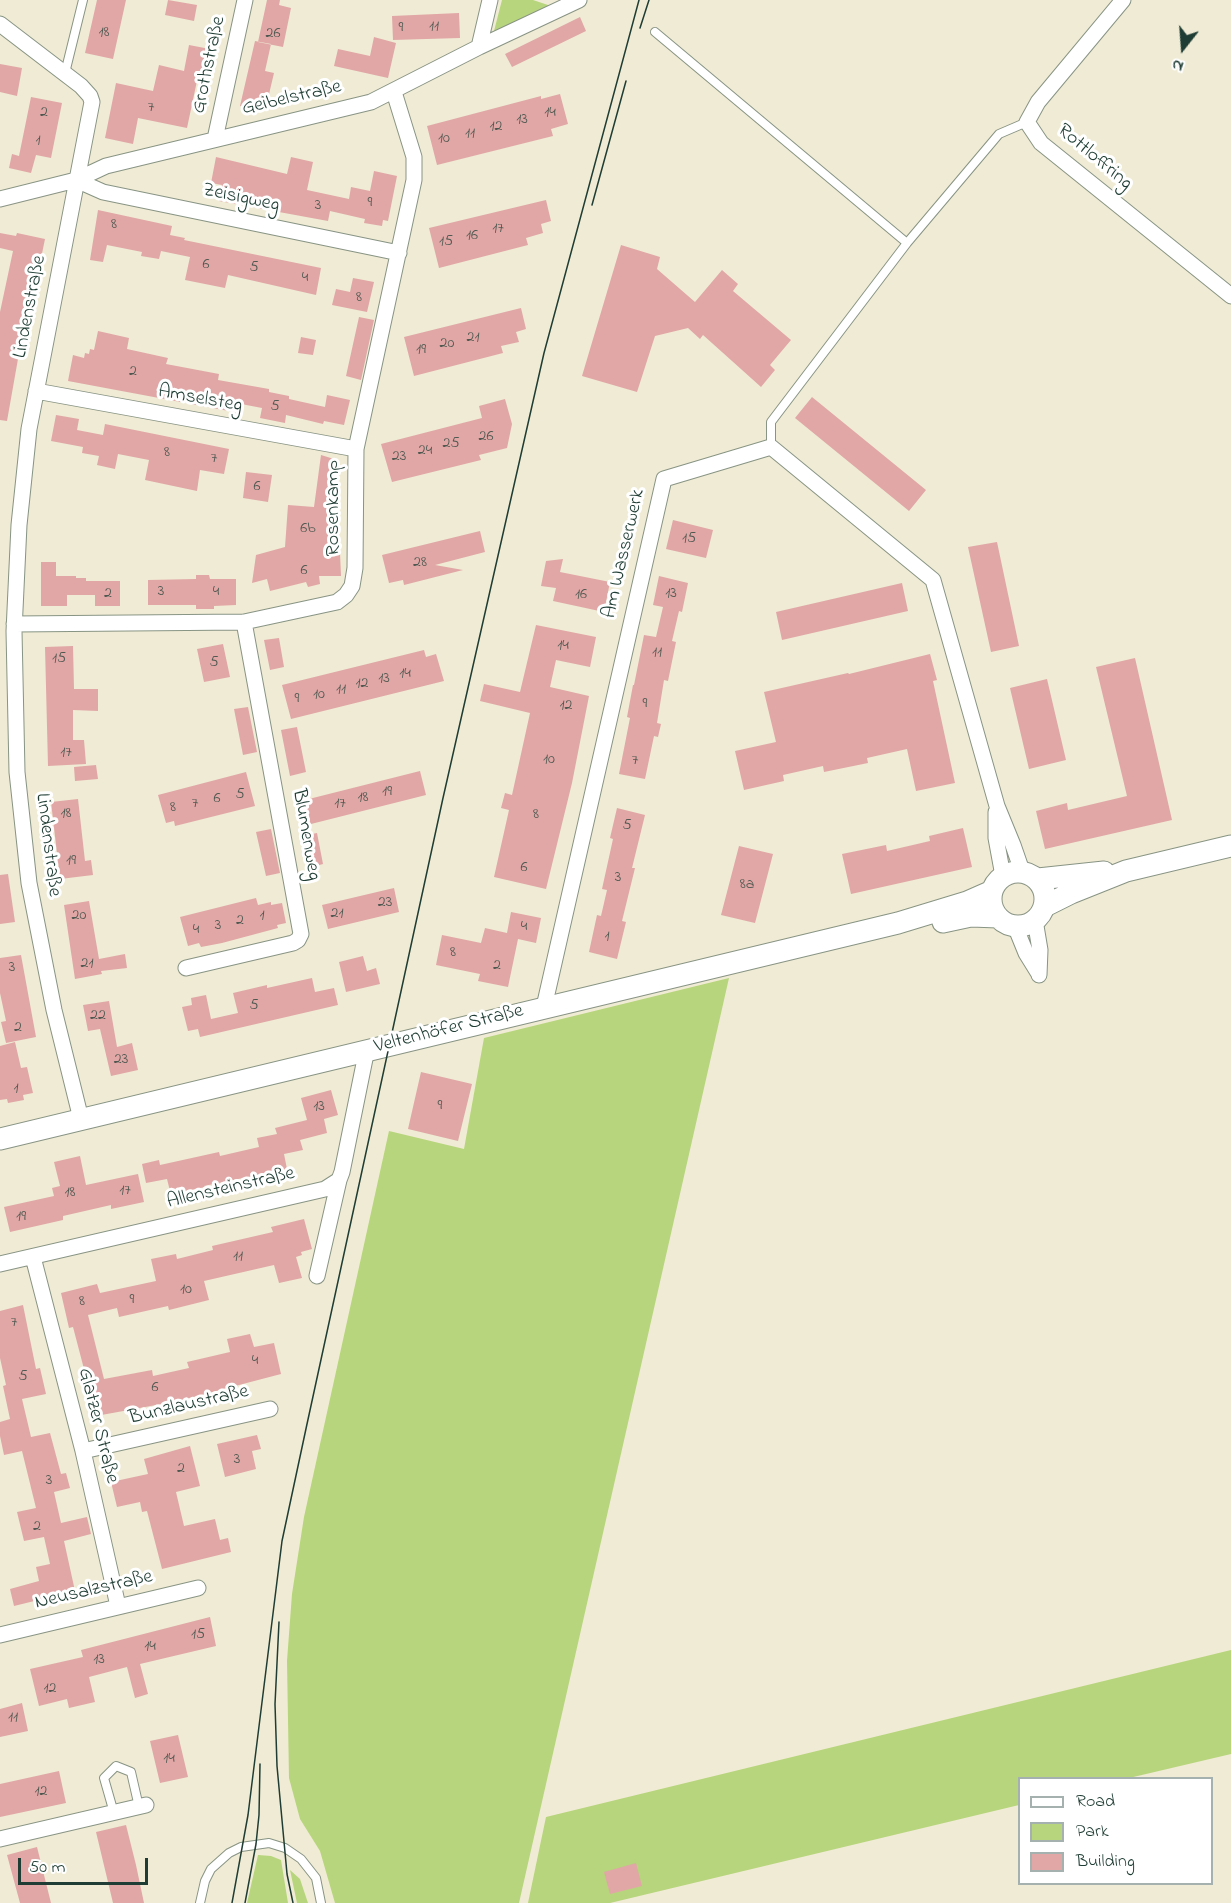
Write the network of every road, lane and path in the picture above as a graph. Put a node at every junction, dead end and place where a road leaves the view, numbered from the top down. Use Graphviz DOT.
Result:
graph roads {
  1 [pos="83,0"];
  2 [pos="245,0"];
  3 [pos="490,0"];
  4 [pos="579,0"];
  5 [pos="1123,0"];
  6 [pos="0,24"];
  7 [pos="655,32"];
  8 [pos="479,47"];
  9 [pos="65,73"];
  10 [pos="394,92"];
  11 [pos="1027,122"];
  12 [pos="215,139"];
  13 [pos="76,180"];
  14 [pos="0,199"];
  15 [pos="908,243"];
  16 [pos="399,253"];
  17 [pos="1231,296"];
  18 [pos="36,391"];
  19 [pos="771,447"];
  20 [pos="356,449"];
  21 [pos="244,622"];
  22 [pos="10,629"];
  23 [pos="1231,846"];
  24 [pos="1126,871"];
  25 [pos="1014,879"];
  26 [pos="1023,917"];
  27 [pos="898,923"];
  28 [pos="186,968"];
  29 [pos="544,1007"];
  30 [pos="367,1049"];
  31 [pos="81,1119"];
  32 [pos="0,1139"];
  33 [pos="339,1180"];
  34 [pos="33,1257"];
  35 [pos="0,1264"];
  36 [pos="317,1276"];
  37 [pos="270,1409"];
  38 [pos="83,1451"];
  39 [pos="198,1588"];
  40 [pos="118,1606"];
  41 [pos="0,1635"];
  42 [pos="143,1806"];
  43 [pos="114,1813"];
  44 [pos="0,1839"];
  45 [pos="200,1903"];
  46 [pos="321,1903"];
  1 -- 9 [label="lane"];
  2 -- 12 [label="street, Grothstraße"];
  3 -- 8 [label="street"];
  4 -- 8 [label="street, Geibelstraße"];
  5 -- 11 [label="street, Rottloffring"];
  6 -- 9 [label="street"];
  7 -- 15 [label="lane"];
  8 -- 10 [label="street, Geibelstraße"];
  9 -- 13 [label="street, Lindenstraße"];
  10 -- 12 [label="street, Geibelstraße"];
  10 -- 16 [label="street, Rosenkamp"];
  11 -- 15 [label="lane"];
  11 -- 17 [label="street, Rottloffring"];
  12 -- 13 [label="street, Geibelstraße"];
  13 -- 14 [label="street, Geibelstraße"];
  13 -- 16 [label="street, Zeisigweg"];
  13 -- 18 [label="street, Lindenstraße"];
  15 -- 19 [label="lane"];
  16 -- 20 [label="street, Rosenkamp"];
  18 -- 20 [label="street, Amselsteg"];
  18 -- 22 [label="street, Lindenstraße"];
  19 -- 25 [label="street"];
  19 -- 29 [label="street, Am Wasserwerk"];
  20 -- 21 [label="street, Rosenkamp"];
  21 -- 22 [label="street, Rosenkamp"];
  21 -- 28 [label="street, Blumenweg"];
  22 -- 31 [label="street, Lindenstraße"];
  23 -- 24 [label="street, Veltenhöfer Straße"];
  24 -- 25 [label="street, Veltenhöfer Straße"];
  24 -- 26 [label="street, Veltenhöfer Straße"];
  25 -- 26 [label="street"];
  25 -- 26 [label="street"];
  25 -- 27 [label="street, Veltenhöfer Straße"];
  26 -- 27 [label="street, Veltenhöfer Straße"];
  27 -- 29 [label="street, Veltenhöfer Straße"];
  29 -- 30 [label="street, Veltenhöfer Straße"];
  30 -- 31 [label="street, Veltenhöfer Straße"];
  30 -- 33 [label="street"];
  31 -- 32 [label="street, Veltenhöfer Straße"];
  33 -- 34 [label="street, Allensteinstraße"];
  33 -- 36 [label="street"];
  34 -- 35 [label="street, Allensteinstraße"];
  34 -- 38 [label="street, Glatzer Straße"];
  37 -- 38 [label="street, Bunzlaustraße"];
  38 -- 40 [label="street, Glatzer Straße"];
  39 -- 40 [label="street, Neusalzstraße"];
  40 -- 41 [label="street, Neusalzstraße"];
  42 -- 43 [label="street"];
  42 -- 43 [label="lane"];
  43 -- 44 [label="street"];
  45 -- 46 [label="lane"];
}
